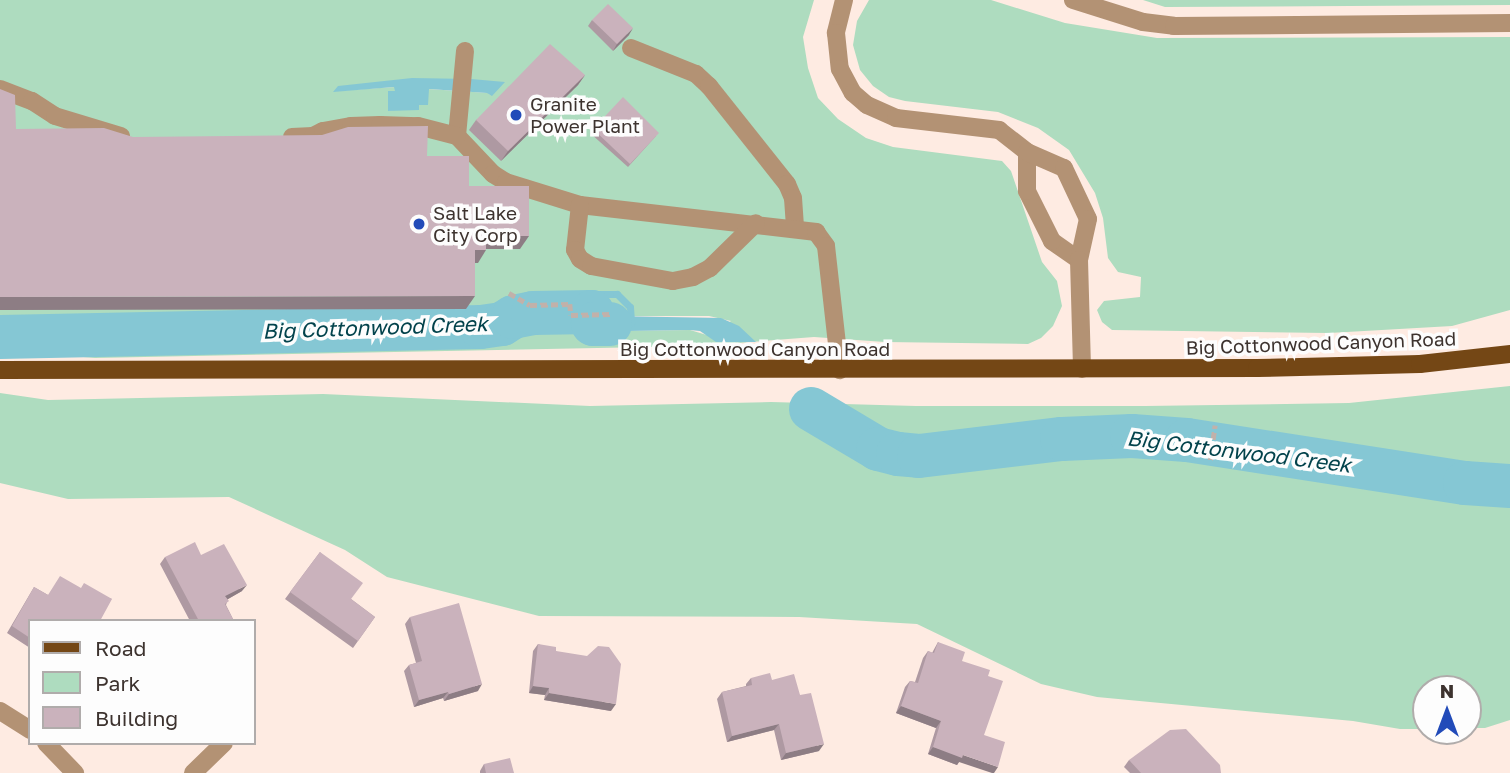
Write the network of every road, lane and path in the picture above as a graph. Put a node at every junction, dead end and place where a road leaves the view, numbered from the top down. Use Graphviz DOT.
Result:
graph roads {
  1 [pos="844,0"];
  2 [pos="1073,0"];
  3 [pos="1510,23"];
  4 [pos="631,48"];
  5 [pos="465,51"];
  6 [pos="0,89"];
  7 [pos="457,136"];
  8 [pos="272,137"];
  9 [pos="138,138"];
  10 [pos="1027,152"];
  11 [pos="580,205"];
  12 [pos="756,223"];
  13 [pos="795,228"];
  14 [pos="1079,260"];
  15 [pos="509,293"];
  16 [pos="610,314"];
  17 [pos="1510,354"];
  18 [pos="1082,369"];
  19 [pos="0,370"];
  20 [pos="840,370"];
  21 [pos="1215,425"];
  22 [pos="1210,460"];
  23 [pos="0,711"];
  24 [pos="28,729"];
  25 [pos="48,745"];
  26 [pos="222,745"];
  27 [pos="74,773"];
  28 [pos="193,773"];
  1 -- 10 [label="street"];
  2 -- 3 [label="street"];
  4 -- 13 [label="street"];
  5 -- 7 [label="street"];
  6 -- 9 [label="street"];
  7 -- 8 [label="street"];
  7 -- 11 [label="street"];
  10 -- 14 [label="street"];
  10 -- 14 [label="street"];
  11 -- 12 [label="street"];
  11 -- 12 [label="street"];
  12 -- 13 [label="street"];
  13 -- 20 [label="street"];
  14 -- 18 [label="street"];
  15 -- 16 [label="path"];
  17 -- 18 [label="main road, Big Cottonwood Canyon Road"];
  18 -- 20 [label="main road, Big Cottonwood Canyon Road"];
  19 -- 20 [label="main road, Big Cottonwood Canyon Road"];
  21 -- 22 [label="path"];
  23 -- 24 [label="street"];
  25 -- 27 [label="street"];
  26 -- 28 [label="street"];
}
